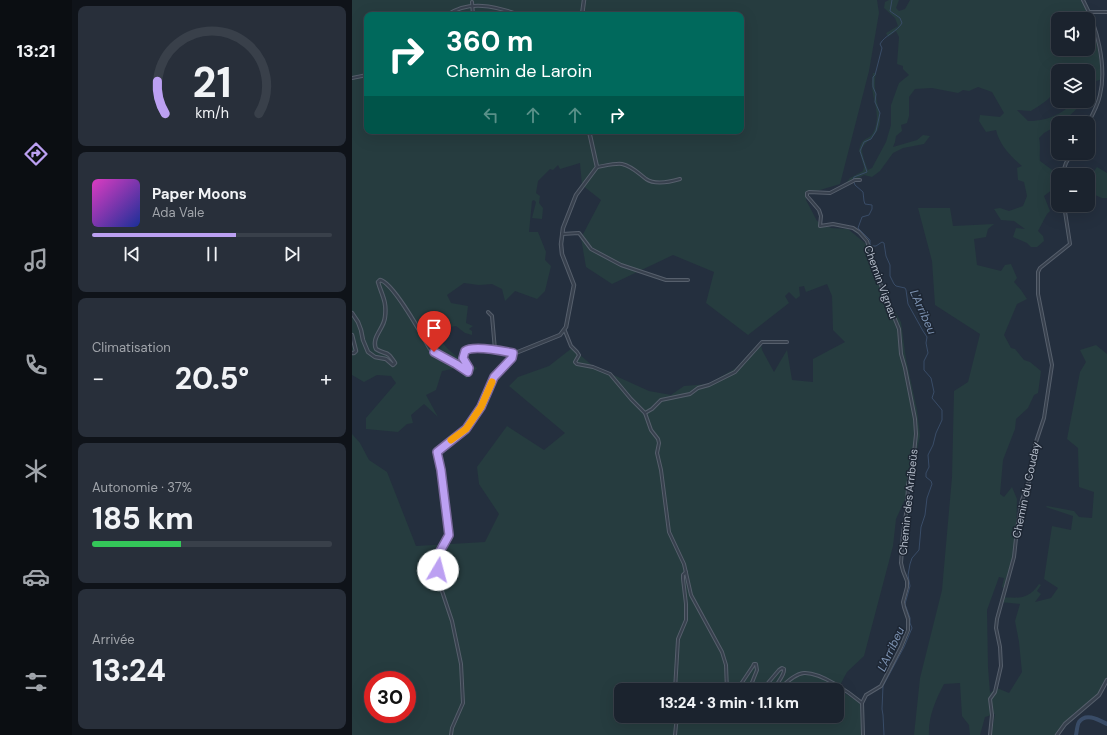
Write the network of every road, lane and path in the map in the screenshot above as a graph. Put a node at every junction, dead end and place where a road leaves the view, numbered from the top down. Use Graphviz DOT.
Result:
graph roads {
  1 [pos="584,0"];
  2 [pos="1083,0"];
  3 [pos="472,2"];
  4 [pos="478,2"];
  5 [pos="484,2"];
  6 [pos="468,3"];
  7 [pos="462,4"];
  8 [pos="450,12"];
  9 [pos="473,12"];
  10 [pos="512,12"];
  11 [pos="582,12"];
  12 [pos="1090,12"];
  13 [pos="1095,12"];
  14 [pos="1107,12"];
  15 [pos="1095,31"];
  16 [pos="364,76"];
  17 [pos="352,78"];
  18 [pos="1092,116"];
  19 [pos="590,134"];
  20 [pos="597,167"];
  21 [pos="680,179"];
  22 [pos="860,180"];
  23 [pos="1065,212"];
  24 [pos="562,234"];
  25 [pos="688,280"];
  26 [pos="488,312"];
  27 [pos="352,313"];
  28 [pos="565,331"];
  29 [pos="352,335"];
  30 [pos="787,342"];
  31 [pos="495,350"];
  32 [pos="352,352"];
  33 [pos="513,353"];
  34 [pos="645,413"];
  35 [pos="915,419"];
  36 [pos="686,572"];
  37 [pos="1107,680"];
  38 [pos="675,683"];
  39 [pos="727,683"];
  40 [pos="742,683"];
  41 [pos="752,683"];
  42 [pos="768,683"];
  43 [pos="777,683"];
  44 [pos="786,683"];
  45 [pos="832,683"];
  46 [pos="844,689"];
  47 [pos="862,703"];
  48 [pos="676,723"];
  49 [pos="452,735"];
  50 [pos="675,735"];
  51 [pos="863,735"];
  52 [pos="990,735"];
  53 [pos="1057,735"];
  1 -- 11 [label="street"];
  2 -- 12 [label="street"];
  3 -- 4 [label="street"];
  3 -- 6 [label="street"];
  3 -- 9 [label="street"];
  5 -- 10 [label="street"];
  7 -- 8 [label="street"];
  13 -- 14 [label="street"];
  15 -- 18 [label="street"];
  16 -- 17 [label="street"];
  19 -- 20 [label="street"];
  20 -- 21 [label="street"];
  20 -- 24 [label="street"];
  22 -- 35 [label="street, Chemin Vignau"];
  23 -- 52 [label="street, Chemin du Couday"];
  24 -- 25 [label="street"];
  24 -- 28 [label="street"];
  26 -- 31 [label="street"];
  27 -- 31 [label="street"];
  28 -- 33 [label="street"];
  28 -- 34 [label="street"];
  29 -- 32 [label="street"];
  30 -- 34 [label="street"];
  31 -- 33 [label="street"];
  33 -- 49 [label="street"];
  34 -- 36 [label="street"];
  35 -- 47 [label="street, Chemin des Arribeüs"];
  36 -- 38 [label="street"];
  36 -- 39 [label="street"];
  37 -- 53 [label="street"];
  40 -- 41 [label="street"];
  42 -- 43 [label="street"];
  44 -- 45 [label="street"];
  46 -- 47 [label="street"];
  47 -- 51 [label="street"];
  48 -- 50 [label="street"];
}
